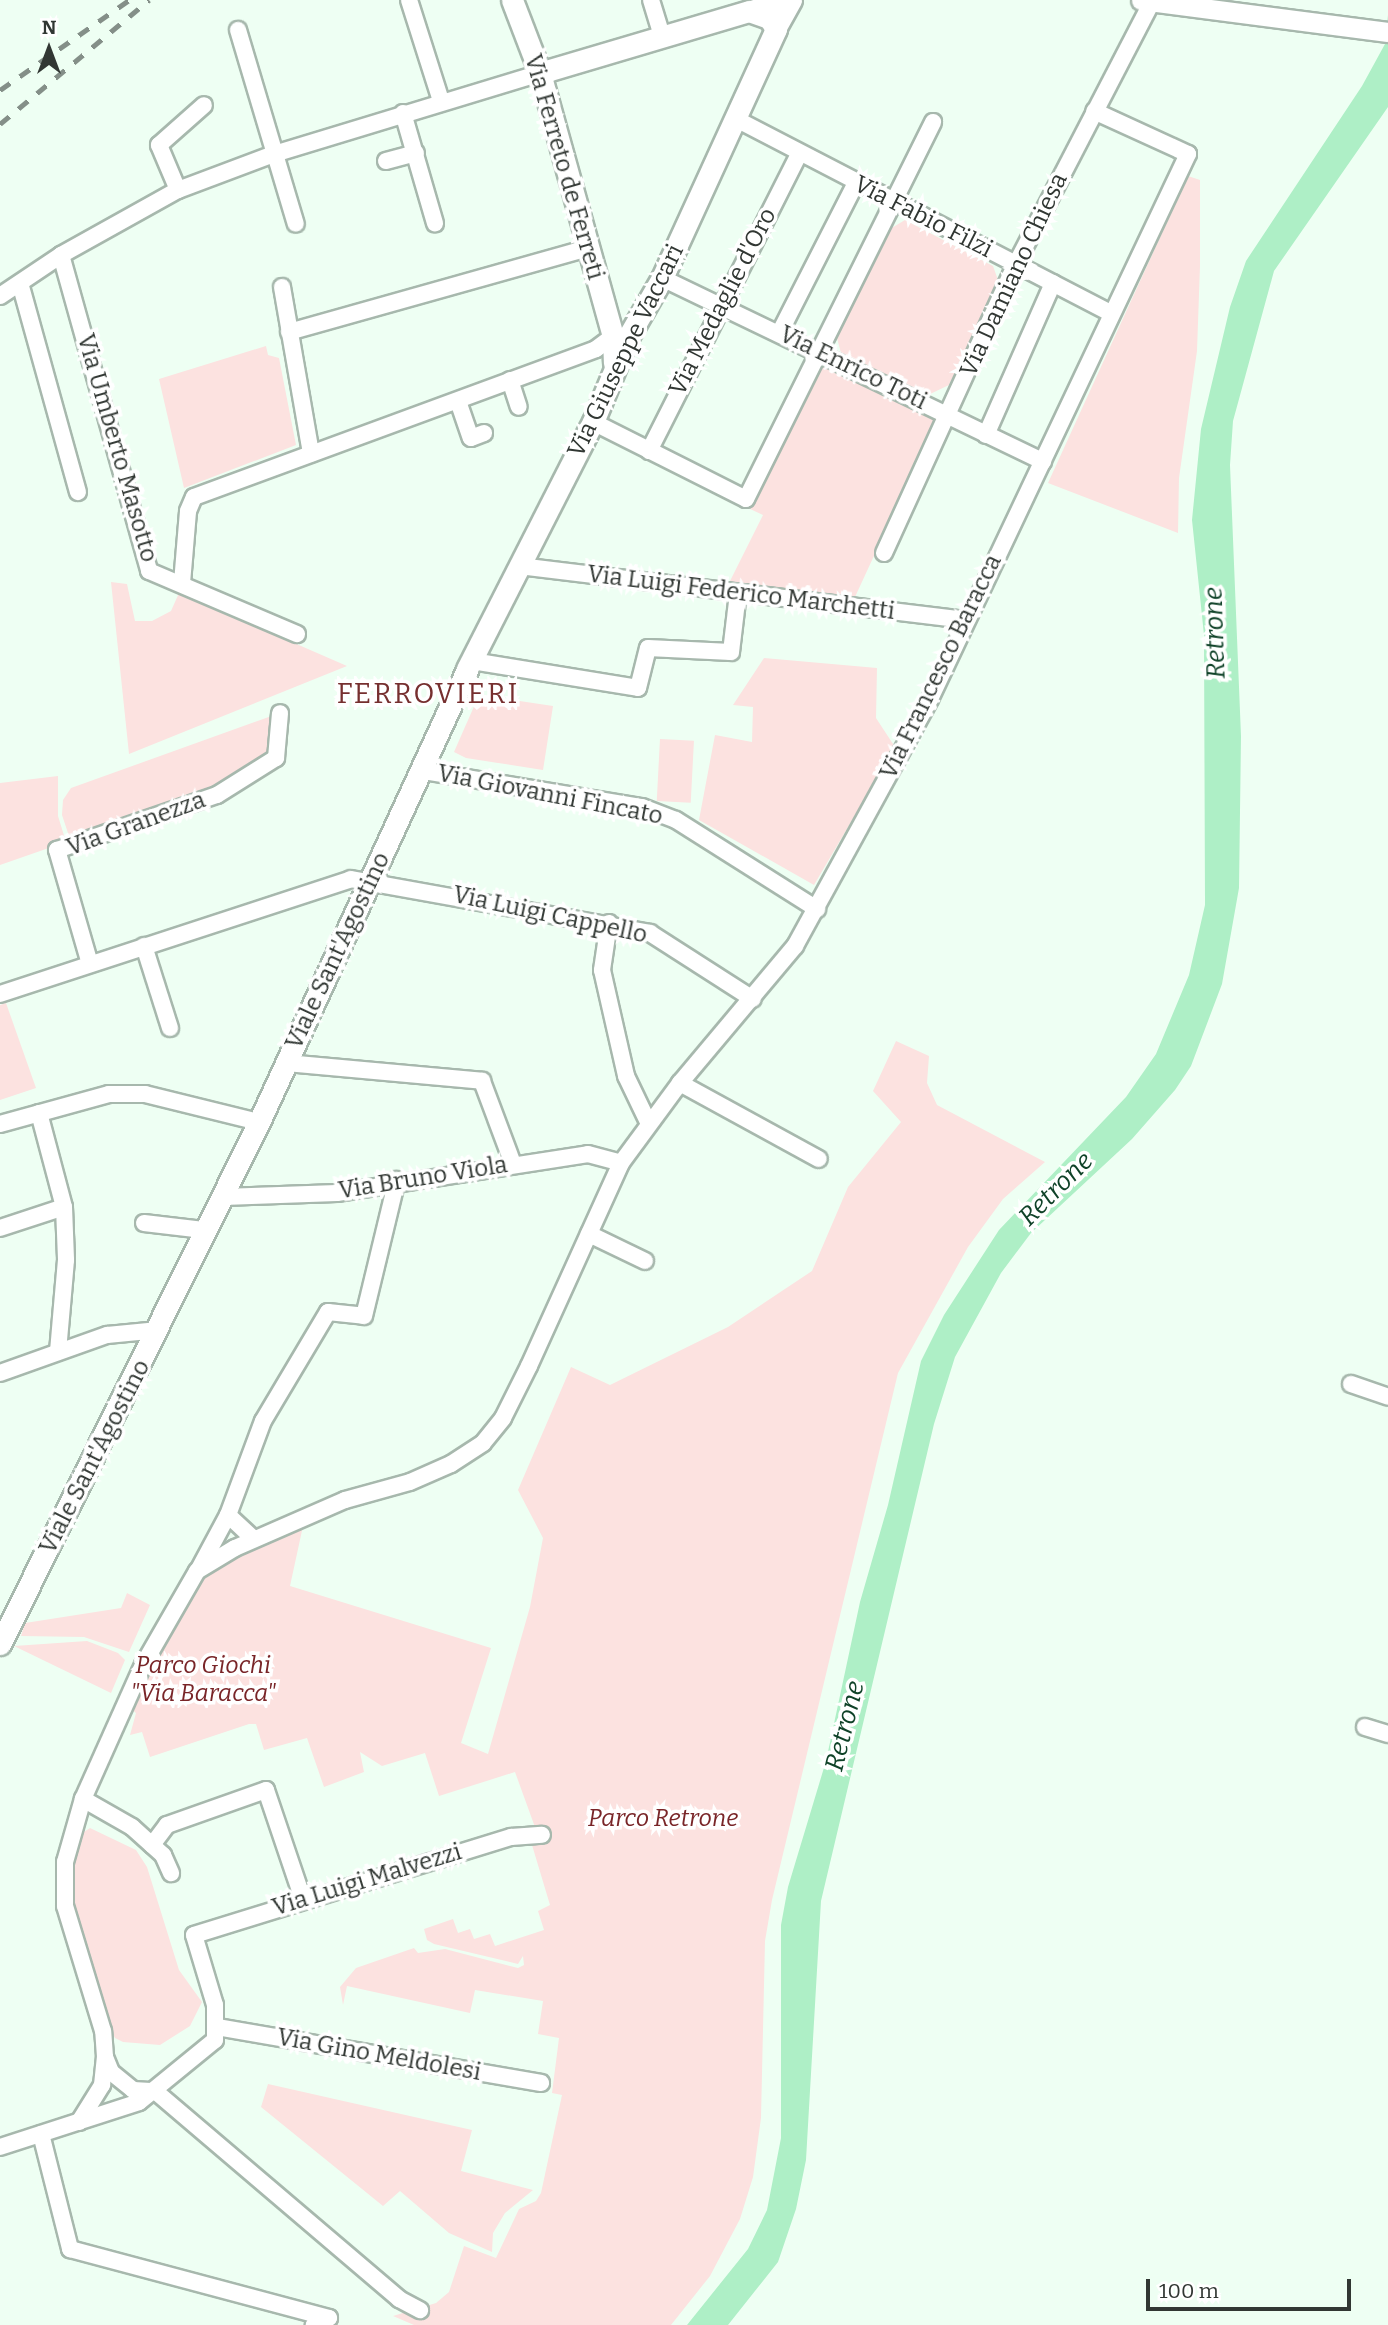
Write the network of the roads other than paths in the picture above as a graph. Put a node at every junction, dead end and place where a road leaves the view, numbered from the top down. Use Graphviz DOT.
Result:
graph roads {
  1 [pos="410,0"];
  2 [pos="512,0"];
  3 [pos="651,0"];
  4 [pos="779,0"];
  5 [pos="792,0"];
  6 [pos="1146,1"];
  7 [pos="749,10"];
  8 [pos="776,29"];
  9 [pos="239,30"];
  10 [pos="1388,32"];
  11 [pos="662,36"];
  12 [pos="540,72"];
  13 [pos="441,101"];
  14 [pos="204,105"];
  15 [pos="1094,111"];
  16 [pos="403,113"];
  17 [pos="736,119"];
  18 [pos="933,122"];
  19 [pos="415,153"];
  20 [pos="274,154"];
  21 [pos="799,154"];
  22 [pos="386,161"];
  23 [pos="856,183"];
  24 [pos="178,190"];
  25 [pos="892,203"];
  26 [pos="435,223"];
  27 [pos="296,224"];
  28 [pos="587,248"];
  29 [pos="61,255"];
  30 [pos="1016,264"];
  31 [pos="662,278"];
  32 [pos="20,283"];
  33 [pos="1053,283"];
  34 [pos="282,287"];
  35 [pos="0,296"];
  36 [pos="720,303"];
  37 [pos="1111,313"];
  38 [pos="289,332"];
  39 [pos="780,332"];
  40 [pos="621,336"];
  41 [pos="819,352"];
  42 [pos="615,369"];
  43 [pos="510,380"];
  44 [pos="458,401"];
  45 [pos="519,407"];
  46 [pos="949,415"];
  47 [pos="593,422"];
  48 [pos="484,433"];
  49 [pos="986,435"];
  50 [pos="649,451"];
  51 [pos="311,454"];
  52 [pos="1043,461"];
  53 [pos="78,492"];
  54 [pos="884,553"];
  55 [pos="519,566"];
  56 [pos="181,583"];
  57 [pos="738,593"];
  58 [pos="964,620"];
  59 [pos="297,634"];
  60 [pos="469,665"];
  61 [pos="280,713"];
  62 [pos="424,771"];
  63 [pos="372,880"];
  64 [pos="817,909"];
  65 [pos="610,923"];
  66 [pos="144,946"];
  67 [pos="90,964"];
  68 [pos="0,995"];
  69 [pos="752,999"];
  70 [pos="170,1028"];
  71 [pos="285,1063"];
  72 [pos="680,1083"];
  73 [pos="39,1112"];
  74 [pos="259,1122"];
  75 [pos="0,1124"];
  76 [pos="649,1124"];
  77 [pos="819,1159"];
  78 [pos="621,1163"];
  79 [pos="513,1164"];
  80 [pos="397,1180"];
  81 [pos="223,1196"];
  82 [pos="64,1207"];
  83 [pos="144,1223"];
  84 [pos="0,1228"];
  85 [pos="204,1230"];
  86 [pos="589,1234"];
  87 [pos="645,1261"];
  88 [pos="159,1330"];
  89 [pos="58,1352"];
  90 [pos="0,1373"];
  91 [pos="1351,1384"];
  92 [pos="1388,1397"];
  93 [pos="228,1515"];
  94 [pos="254,1539"];
  95 [pos="197,1571"];
  96 [pos="3,1634"];
  97 [pos="1365,1727"];
  98 [pos="1388,1734"];
  99 [pos="83,1799"];
  100 [pos="542,1835"];
  101 [pos="152,1845"];
  102 [pos="172,1873"];
  103 [pos="303,1899"];
  104 [pos="217,2027"];
  105 [pos="105,2057"];
  106 [pos="541,2083"];
  107 [pos="155,2091"];
  108 [pos="79,2122"];
  109 [pos="41,2134"];
  110 [pos="0,2147"];
  111 [pos="420,2310"];
  112 [pos="314,2325"];
  1 -- 13 [label="street"];
  2 -- 12 [label="main road, Via Ferreto de Ferreti"];
  3 -- 11 [label="street"];
  4 -- 7 [label="street"];
  5 -- 8 [label="street"];
  6 -- 10 [label="street"];
  6 -- 15 [label="street, Via Damiano Chiesa"];
  7 -- 8 [label="main road"];
  7 -- 11 [label="main road"];
  8 -- 17 [label="main road, Via Giuseppe Vaccari"];
  9 -- 20 [label="street"];
  11 -- 12 [label="main road"];
  12 -- 13 [label="street"];
  12 -- 28 [label="main road, Via Ferreto de Ferreti"];
  13 -- 16 [label="street"];
  14 -- 24 [label="street"];
  15 -- 30 [label="street, Via Damiano Chiesa"];
  15 -- 37 [label="street, Via Francesco Baracca"];
  16 -- 19 [label="street"];
  16 -- 20 [label="street"];
  17 -- 21 [label="street, Via Fabio Filzi"];
  17 -- 31 [label="main road, Via Giuseppe Vaccari"];
  18 -- 25 [label="street"];
  19 -- 22 [label="street"];
  19 -- 26 [label="street"];
  20 -- 24 [label="street"];
  20 -- 27 [label="street"];
  21 -- 23 [label="street, Via Fabio Filzi"];
  21 -- 36 [label="street, Via Medaglie d'Oro"];
  23 -- 25 [label="street, Via Fabio Filzi"];
  23 -- 39 [label="street"];
  24 -- 29 [label="street"];
  25 -- 30 [label="street, Via Fabio Filzi"];
  25 -- 41 [label="street"];
  28 -- 38 [label="street"];
  28 -- 40 [label="main road, Via Ferreto de Ferreti"];
  29 -- 32 [label="street"];
  29 -- 56 [label="street, Via Umberto Masotto"];
  30 -- 33 [label="street, Via Fabio Filzi"];
  30 -- 46 [label="street, Via Damiano Chiesa"];
  31 -- 36 [label="street, Via Enrico Toti"];
  31 -- 40 [label="main road, Via Giuseppe Vaccari"];
  32 -- 35 [label="street"];
  32 -- 53 [label="street"];
  33 -- 37 [label="street, Via Fabio Filzi"];
  33 -- 49 [label="street"];
  34 -- 38 [label="street"];
  36 -- 39 [label="street, Via Enrico Toti"];
  36 -- 50 [label="street, Via Medaglie d'Oro"];
  37 -- 52 [label="street, Via Francesco Baracca"];
  38 -- 51 [label="street"];
  39 -- 41 [label="street, Via Enrico Toti"];
  40 -- 42 [label="main road, Via Ferreto de Ferreti"];
  40 -- 43 [label="street"];
  41 -- 46 [label="street, Via Enrico Toti"];
  41 -- 50 [label="street"];
  42 -- 47 [label="main road, Via Giuseppe Vaccari"];
  43 -- 44 [label="street"];
  43 -- 45 [label="street"];
  44 -- 48 [label="street"];
  44 -- 51 [label="street"];
  46 -- 49 [label="street, Via Enrico Toti"];
  46 -- 54 [label="street, Via Damiano Chiesa"];
  47 -- 50 [label="street"];
  47 -- 55 [label="main road, Via Giuseppe Vaccari"];
  49 -- 52 [label="street, Via Enrico Toti"];
  51 -- 56 [label="street"];
  52 -- 58 [label="street, Via Francesco Baracca"];
  55 -- 57 [label="street, Via Luigi Federico Marchetti"];
  55 -- 60 [label="main road, Via Giuseppe Vaccari"];
  56 -- 59 [label="street, Via Umberto Masotto"];
  57 -- 58 [label="street, Via Luigi Federico Marchetti"];
  57 -- 60 [label="street"];
  58 -- 64 [label="street, Via Francesco Baracca"];
  60 -- 62 [label="main road, Viale Sant'Agostino"];
  61 -- 67 [label="street, Via Granezza"];
  62 -- 63 [label="main road, Viale Sant'Agostino"];
  62 -- 64 [label="street, Via Giovanni Fincato"];
  63 -- 65 [label="street, Via Luigi Cappello"];
  63 -- 66 [label="street, Via Luigi Cappello"];
  63 -- 71 [label="main road, Viale Sant'Agostino"];
  64 -- 69 [label="street, Via Francesco Baracca"];
  65 -- 69 [label="street, Via Luigi Cappello"];
  65 -- 76 [label="street"];
  66 -- 67 [label="street, Via Luigi Cappello"];
  66 -- 70 [label="street"];
  67 -- 68 [label="street, Via Luigi Cappello"];
  69 -- 72 [label="street, Via Francesco Baracca"];
  71 -- 74 [label="main road, Viale Sant'Agostino"];
  71 -- 79 [label="street"];
  72 -- 76 [label="street, Via Francesco Baracca"];
  72 -- 77 [label="street"];
  73 -- 74 [label="street"];
  73 -- 75 [label="street"];
  73 -- 82 [label="street"];
  74 -- 81 [label="main road, Viale Sant'Agostino"];
  76 -- 78 [label="street, Via Francesco Baracca"];
  78 -- 79 [label="street, Via Bruno Viola"];
  78 -- 86 [label="street, Via Francesco Baracca"];
  79 -- 80 [label="street, Via Bruno Viola"];
  80 -- 81 [label="street, Via Bruno Viola"];
  80 -- 93 [label="street"];
  81 -- 85 [label="main road, Viale Sant'Agostino"];
  82 -- 84 [label="street"];
  82 -- 89 [label="street"];
  83 -- 85 [label="street"];
  85 -- 88 [label="main road, Viale Sant'Agostino"];
  86 -- 87 [label="street"];
  86 -- 94 [label="street, Via Francesco Baracca"];
  88 -- 89 [label="street"];
  88 -- 96 [label="main road, Viale Sant'Agostino"];
  89 -- 90 [label="street"];
  91 -- 92 [label="street"];
  93 -- 94 [label="street"];
  93 -- 95 [label="street"];
  94 -- 95 [label="street, Via Francesco Baracca"];
  95 -- 99 [label="street"];
  97 -- 98 [label="street"];
  99 -- 101 [label="street"];
  99 -- 105 [label="street"];
  100 -- 103 [label="street, Via Luigi Malvezzi"];
  101 -- 102 [label="street"];
  101 -- 103 [label="street"];
  103 -- 104 [label="street, Via Luigi Malvezzi"];
  104 -- 106 [label="street, Via Gino Meldolesi"];
  104 -- 107 [label="street"];
  105 -- 107 [label="street"];
  105 -- 108 [label="street"];
  107 -- 108 [label="street"];
  107 -- 111 [label="street"];
  108 -- 109 [label="street"];
  109 -- 110 [label="street"];
  109 -- 112 [label="street"];
}
